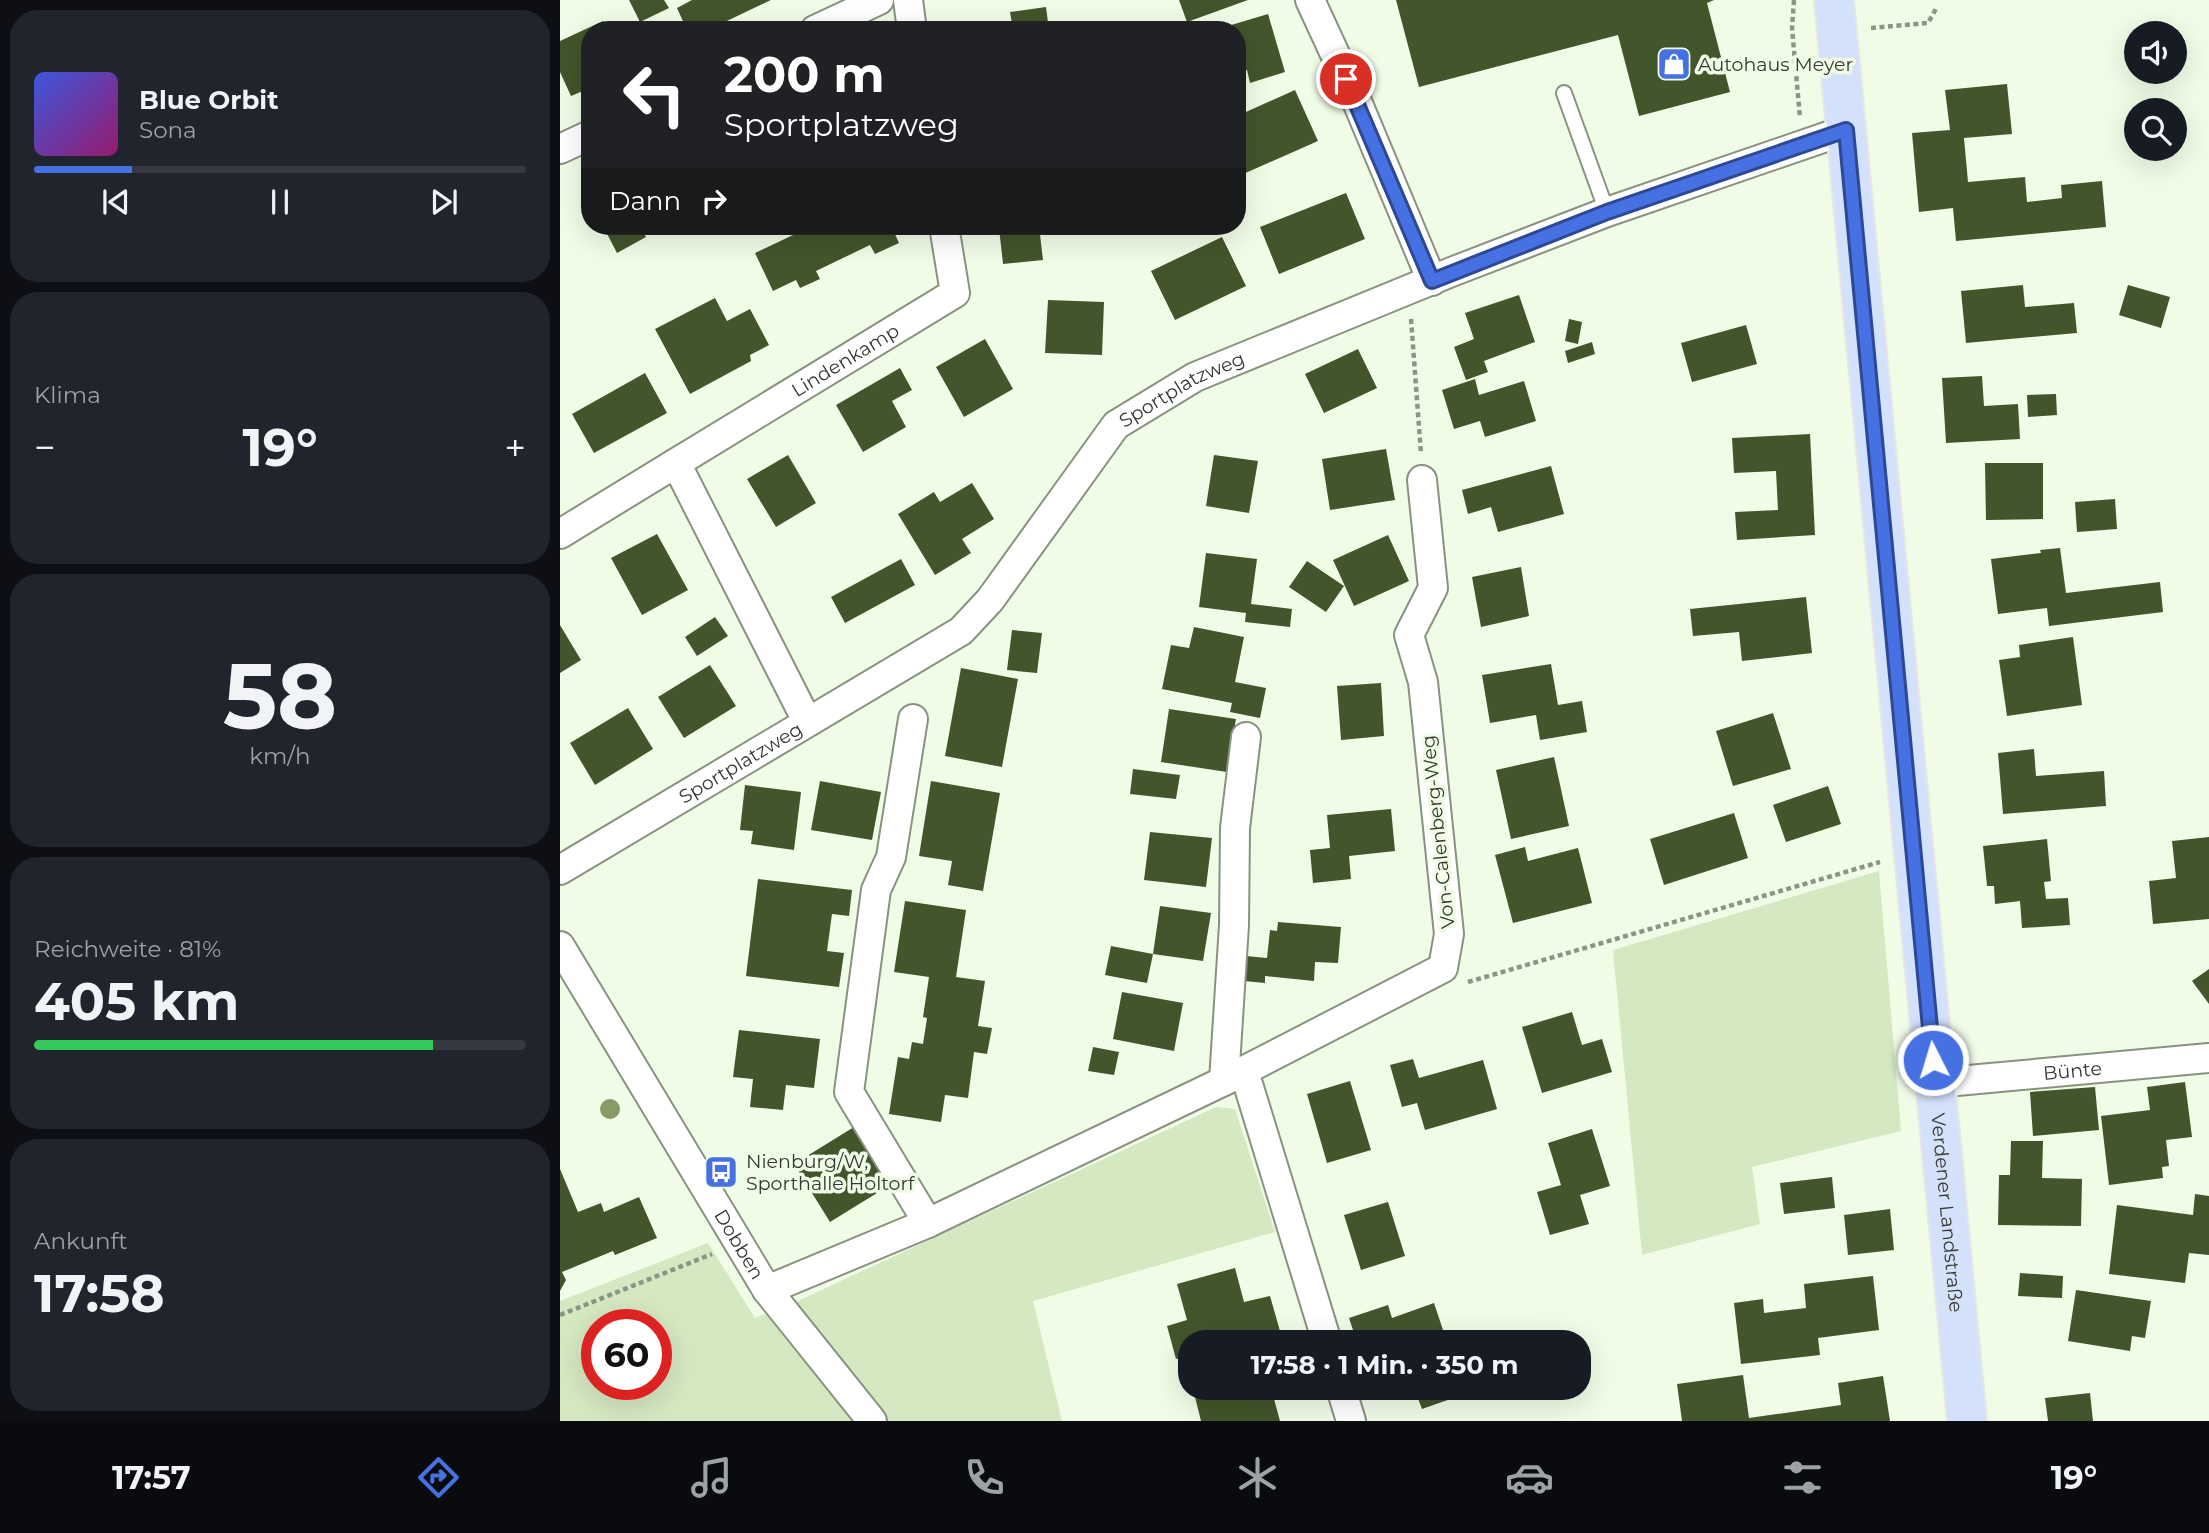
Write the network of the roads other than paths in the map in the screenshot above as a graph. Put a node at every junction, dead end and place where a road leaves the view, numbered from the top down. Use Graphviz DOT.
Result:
graph roads {
  1 [pos="879,0"];
  2 [pos="908,0"];
  3 [pos="1310,0"];
  4 [pos="1834,0"];
  5 [pos="834,21"];
  6 [pos="911,21"];
  7 [pos="1564,93"];
  8 [pos="1846,130"];
  9 [pos="581,139"];
  10 [pos="560,149"];
  11 [pos="1607,212"];
  12 [pos="946,235"];
  13 [pos="1432,281"];
  14 [pos="676,463"];
  15 [pos="1422,480"];
  16 [pos="560,534"];
  17 [pos="913,719"];
  18 [pos="807,721"];
  19 [pos="1246,737"];
  20 [pos="560,870"];
  21 [pos="560,946"];
  22 [pos="2209,1058"];
  23 [pos="1234,1076"];
  24 [pos="1935,1083"];
  25 [pos="928,1223"];
  26 [pos="767,1290"];
  27 [pos="1323,1330"];
  28 [pos="1344,1400"];
  29 [pos="872,1421"];
  30 [pos="1351,1421"];
  31 [pos="1967,1421"];
  1 -- 5 [label="street"];
  2 -- 6 [label="street"];
  3 -- 13 [label="street"];
  4 -- 8 [label="main road, Verdener Landstraße"];
  7 -- 11 [label="lane"];
  8 -- 11 [label="street, Sportplatzweg"];
  8 -- 24 [label="main road, Verdener Landstraße"];
  9 -- 10 [label="street"];
  11 -- 13 [label="street, Sportplatzweg"];
  12 -- 14 [label="street, Lindenkamp"];
  13 -- 18 [label="street, Sportplatzweg"];
  14 -- 16 [label="street, Lindenkamp"];
  14 -- 18 [label="street"];
  15 -- 23 [label="street, Von-Calenberg-Weg"];
  17 -- 25 [label="street"];
  18 -- 20 [label="street, Sportplatzweg"];
  19 -- 23 [label="street"];
  21 -- 26 [label="street, Dobben"];
  22 -- 24 [label="street, Bünte"];
  23 -- 25 [label="street"];
  23 -- 27 [label="street"];
  24 -- 31 [label="main road, Verdener Landstraße"];
  25 -- 26 [label="street"];
  26 -- 29 [label="street, Dobben"];
  28 -- 30 [label="street"];
}
